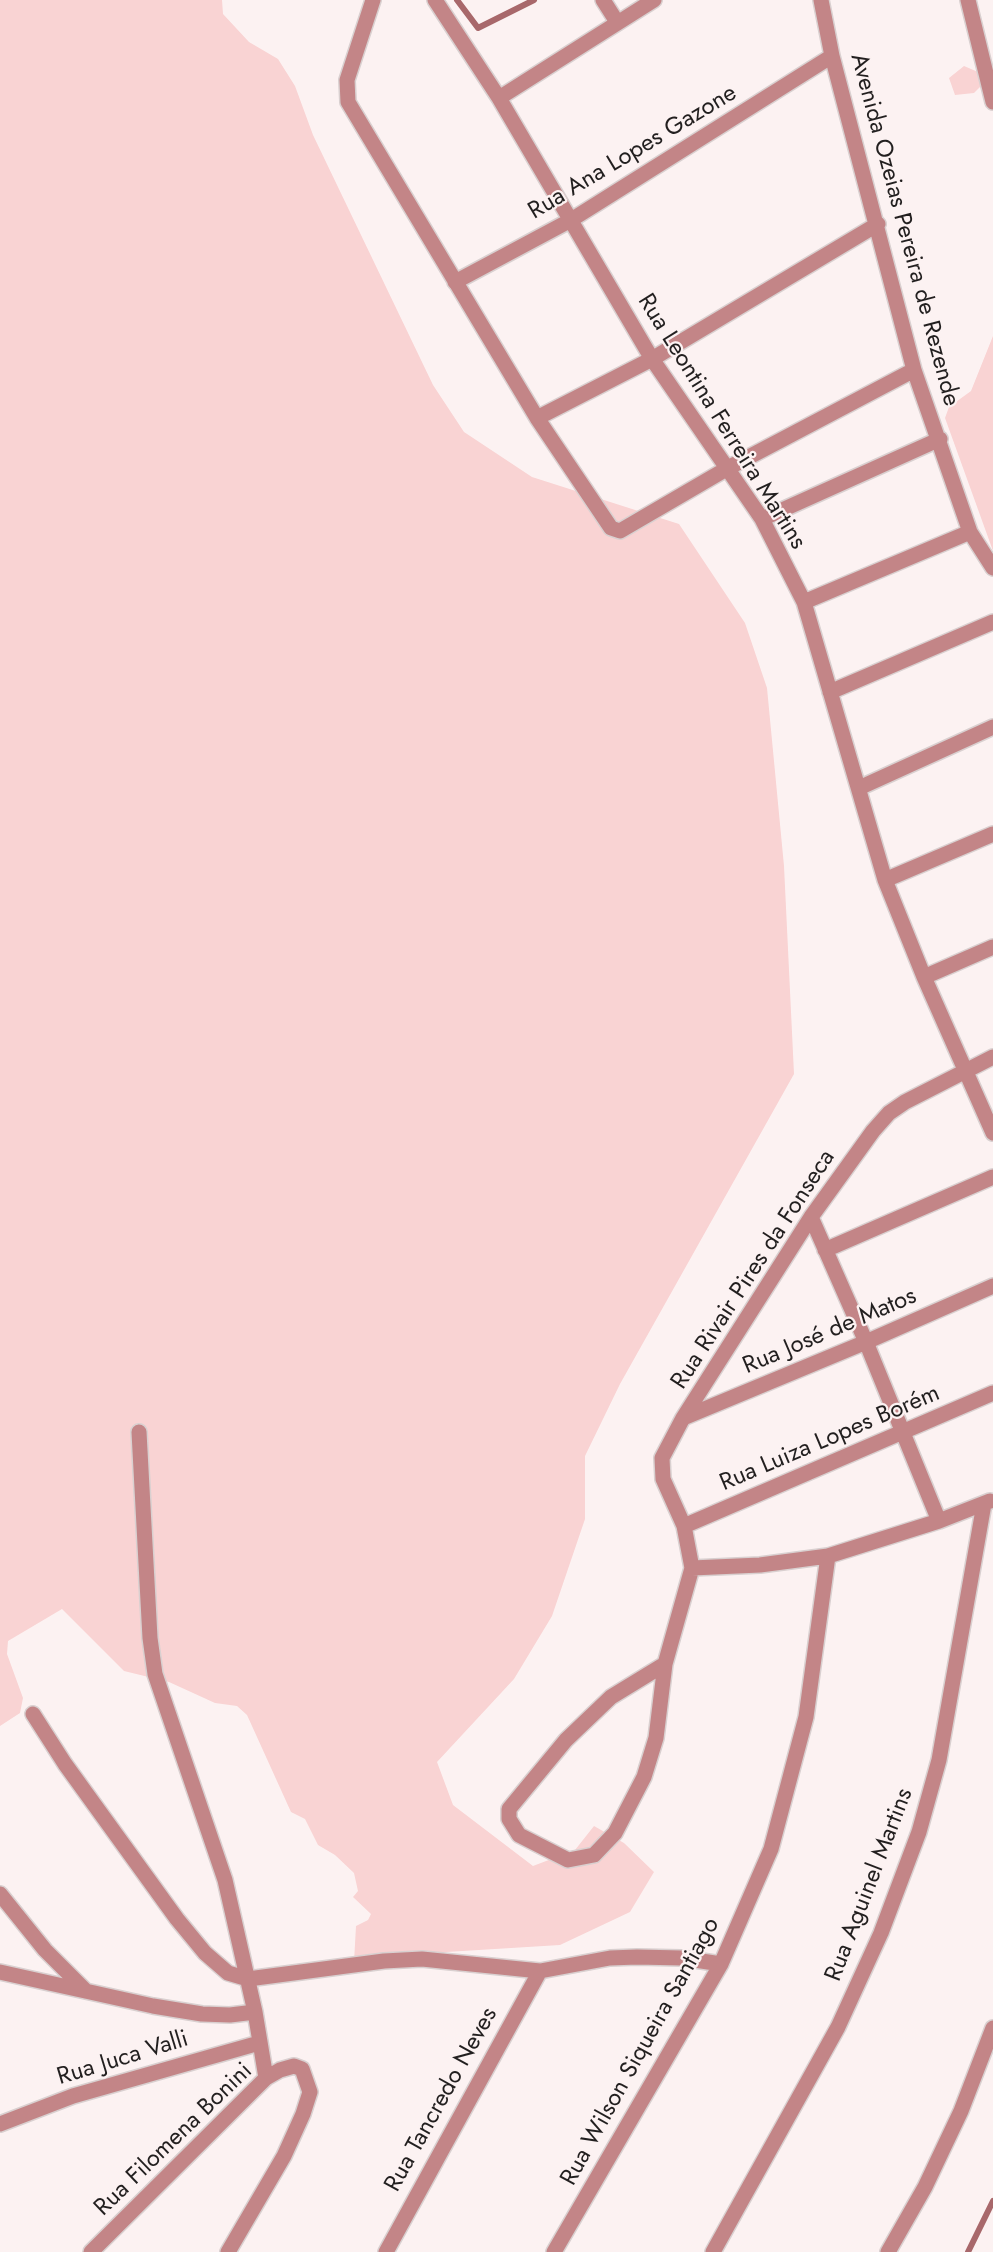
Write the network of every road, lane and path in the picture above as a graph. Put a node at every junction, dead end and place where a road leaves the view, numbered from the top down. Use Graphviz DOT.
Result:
graph roads {
  1 [pos="373,0"];
  2 [pos="435,0"];
  3 [pos="603,0"];
  4 [pos="654,0"];
  5 [pos="821,0"];
  6 [pos="968,0"];
  7 [pos="617,22"];
  8 [pos="832,56"];
  9 [pos="500,98"];
  10 [pos="993,102"];
  11 [pos="571,220"];
  12 [pos="878,224"];
  13 [pos="455,282"];
  14 [pos="652,359"];
  15 [pos="914,370"];
  16 [pos="537,418"];
  17 [pos="940,439"];
  18 [pos="728,468"];
  19 [pos="762,519"];
  20 [pos="970,532"];
  21 [pos="993,568"];
  22 [pos="804,602"];
  23 [pos="993,622"];
  24 [pos="830,692"];
  25 [pos="993,728"];
  26 [pos="859,788"];
  27 [pos="993,834"];
  28 [pos="885,880"];
  29 [pos="993,947"];
  30 [pos="924,977"];
  31 [pos="993,1057"];
  32 [pos="964,1070"];
  33 [pos="993,1133"];
  34 [pos="993,1177"];
  35 [pos="811,1217"];
  36 [pos="825,1250"];
  37 [pos="993,1286"];
  38 [pos="866,1342"];
  39 [pos="993,1393"];
  40 [pos="683,1418"];
  41 [pos="139,1432"];
  42 [pos="903,1432"];
  43 [pos="988,1502"];
  44 [pos="939,1521"];
  45 [pos="684,1526"];
  46 [pos="828,1556"];
  47 [pos="692,1568"];
  48 [pos="665,1664"];
  49 [pos="33,1714"];
  50 [pos="0,1894"];
  51 [pos="722,1964"];
  52 [pos="540,1971"];
  53 [pos="0,1972"];
  54 [pos="248,1978"];
  55 [pos="86,1991"];
  56 [pos="255,2012"];
  57 [pos="993,2028"];
  58 [pos="260,2043"];
  59 [pos="266,2078"];
  60 [pos="0,2124"];
  61 [pos="91,2252"];
  62 [pos="228,2252"];
  63 [pos="386,2252"];
  64 [pos="554,2252"];
  65 [pos="713,2252"];
  66 [pos="888,2252"];
  1 -- 13 [label="street"];
  2 -- 9 [label="street, Rua Leontina Ferreira Martins"];
  3 -- 7 [label="street"];
  4 -- 7 [label="street"];
  5 -- 8 [label="street, Avenida Ozeias Pereira de Rezende"];
  6 -- 10 [label="street"];
  7 -- 9 [label="street"];
  8 -- 11 [label="street, Rua Ana Lopes Gazone"];
  8 -- 12 [label="street, Avenida Ozeias Pereira de Rezende"];
  9 -- 11 [label="street, Rua Leontina Ferreira Martins"];
  11 -- 13 [label="street, Rua Ana Lopes Gazone"];
  11 -- 14 [label="street, Rua Leontina Ferreira Martins"];
  12 -- 14 [label="street"];
  12 -- 15 [label="street, Avenida Ozeias Pereira de Rezende"];
  13 -- 16 [label="street"];
  14 -- 16 [label="street"];
  14 -- 18 [label="street, Rua Leontina Ferreira Martins"];
  15 -- 17 [label="street, Avenida Ozeias Pereira de Rezende"];
  15 -- 18 [label="street"];
  16 -- 18 [label="street"];
  17 -- 19 [label="street"];
  17 -- 20 [label="street, Avenida Ozeias Pereira de Rezende"];
  18 -- 19 [label="street, Rua Leontina Ferreira Martins"];
  19 -- 22 [label="street, Rua Leontina Ferreira Martins"];
  20 -- 21 [label="street, Avenida Ozeias Pereira de Rezende"];
  20 -- 22 [label="street"];
  22 -- 24 [label="street, Rua Leontina Ferreira Martins"];
  23 -- 24 [label="street"];
  24 -- 26 [label="street, Rua Leontina Ferreira Martins"];
  25 -- 26 [label="street"];
  26 -- 28 [label="street, Rua Leontina Ferreira Martins"];
  27 -- 28 [label="street"];
  28 -- 30 [label="street, Rua Leontina Ferreira Martins"];
  29 -- 30 [label="street"];
  30 -- 32 [label="street, Rua Leontina Ferreira Martins"];
  31 -- 32 [label="street, Rua Rivair Pires da Fonseca"];
  32 -- 33 [label="street, Rua Leontina Ferreira Martins"];
  32 -- 35 [label="street, Rua Rivair Pires da Fonseca"];
  34 -- 36 [label="street"];
  35 -- 36 [label="street"];
  35 -- 40 [label="street, Rua Rivair Pires da Fonseca"];
  36 -- 38 [label="street"];
  37 -- 38 [label="street, Rua José de Matos"];
  38 -- 40 [label="street, Rua José de Matos"];
  38 -- 42 [label="street"];
  39 -- 42 [label="street, Rua Luiza Lopes Borém"];
  40 -- 45 [label="street, Rua Rivair Pires da Fonseca"];
  41 -- 54 [label="street"];
  42 -- 44 [label="street"];
  42 -- 45 [label="street, Rua Luiza Lopes Borém"];
  43 -- 44 [label="street"];
  43 -- 65 [label="street, Rua Aguinel Martins"];
  44 -- 46 [label="street"];
  45 -- 47 [label="street, Rua Rivair Pires da Fonseca"];
  46 -- 47 [label="street"];
  46 -- 51 [label="street, Rua Wilson Siqueira Santiago"];
  47 -- 48 [label="street"];
  48 -- 48 [label="street"];
  49 -- 54 [label="street"];
  50 -- 55 [label="street"];
  51 -- 52 [label="street"];
  51 -- 64 [label="street, Rua Wilson Siqueira Santiago"];
  52 -- 54 [label="street"];
  52 -- 63 [label="street, Rua Tancredo Neves"];
  53 -- 55 [label="street"];
  54 -- 56 [label="street"];
  55 -- 56 [label="street"];
  56 -- 58 [label="street"];
  57 -- 66 [label="street"];
  58 -- 59 [label="street"];
  58 -- 60 [label="street, Rua Juca Valli"];
  59 -- 61 [label="street, Rua Filomena Bonini"];
  59 -- 62 [label="street, Rua Filomena Bonini"];
}
